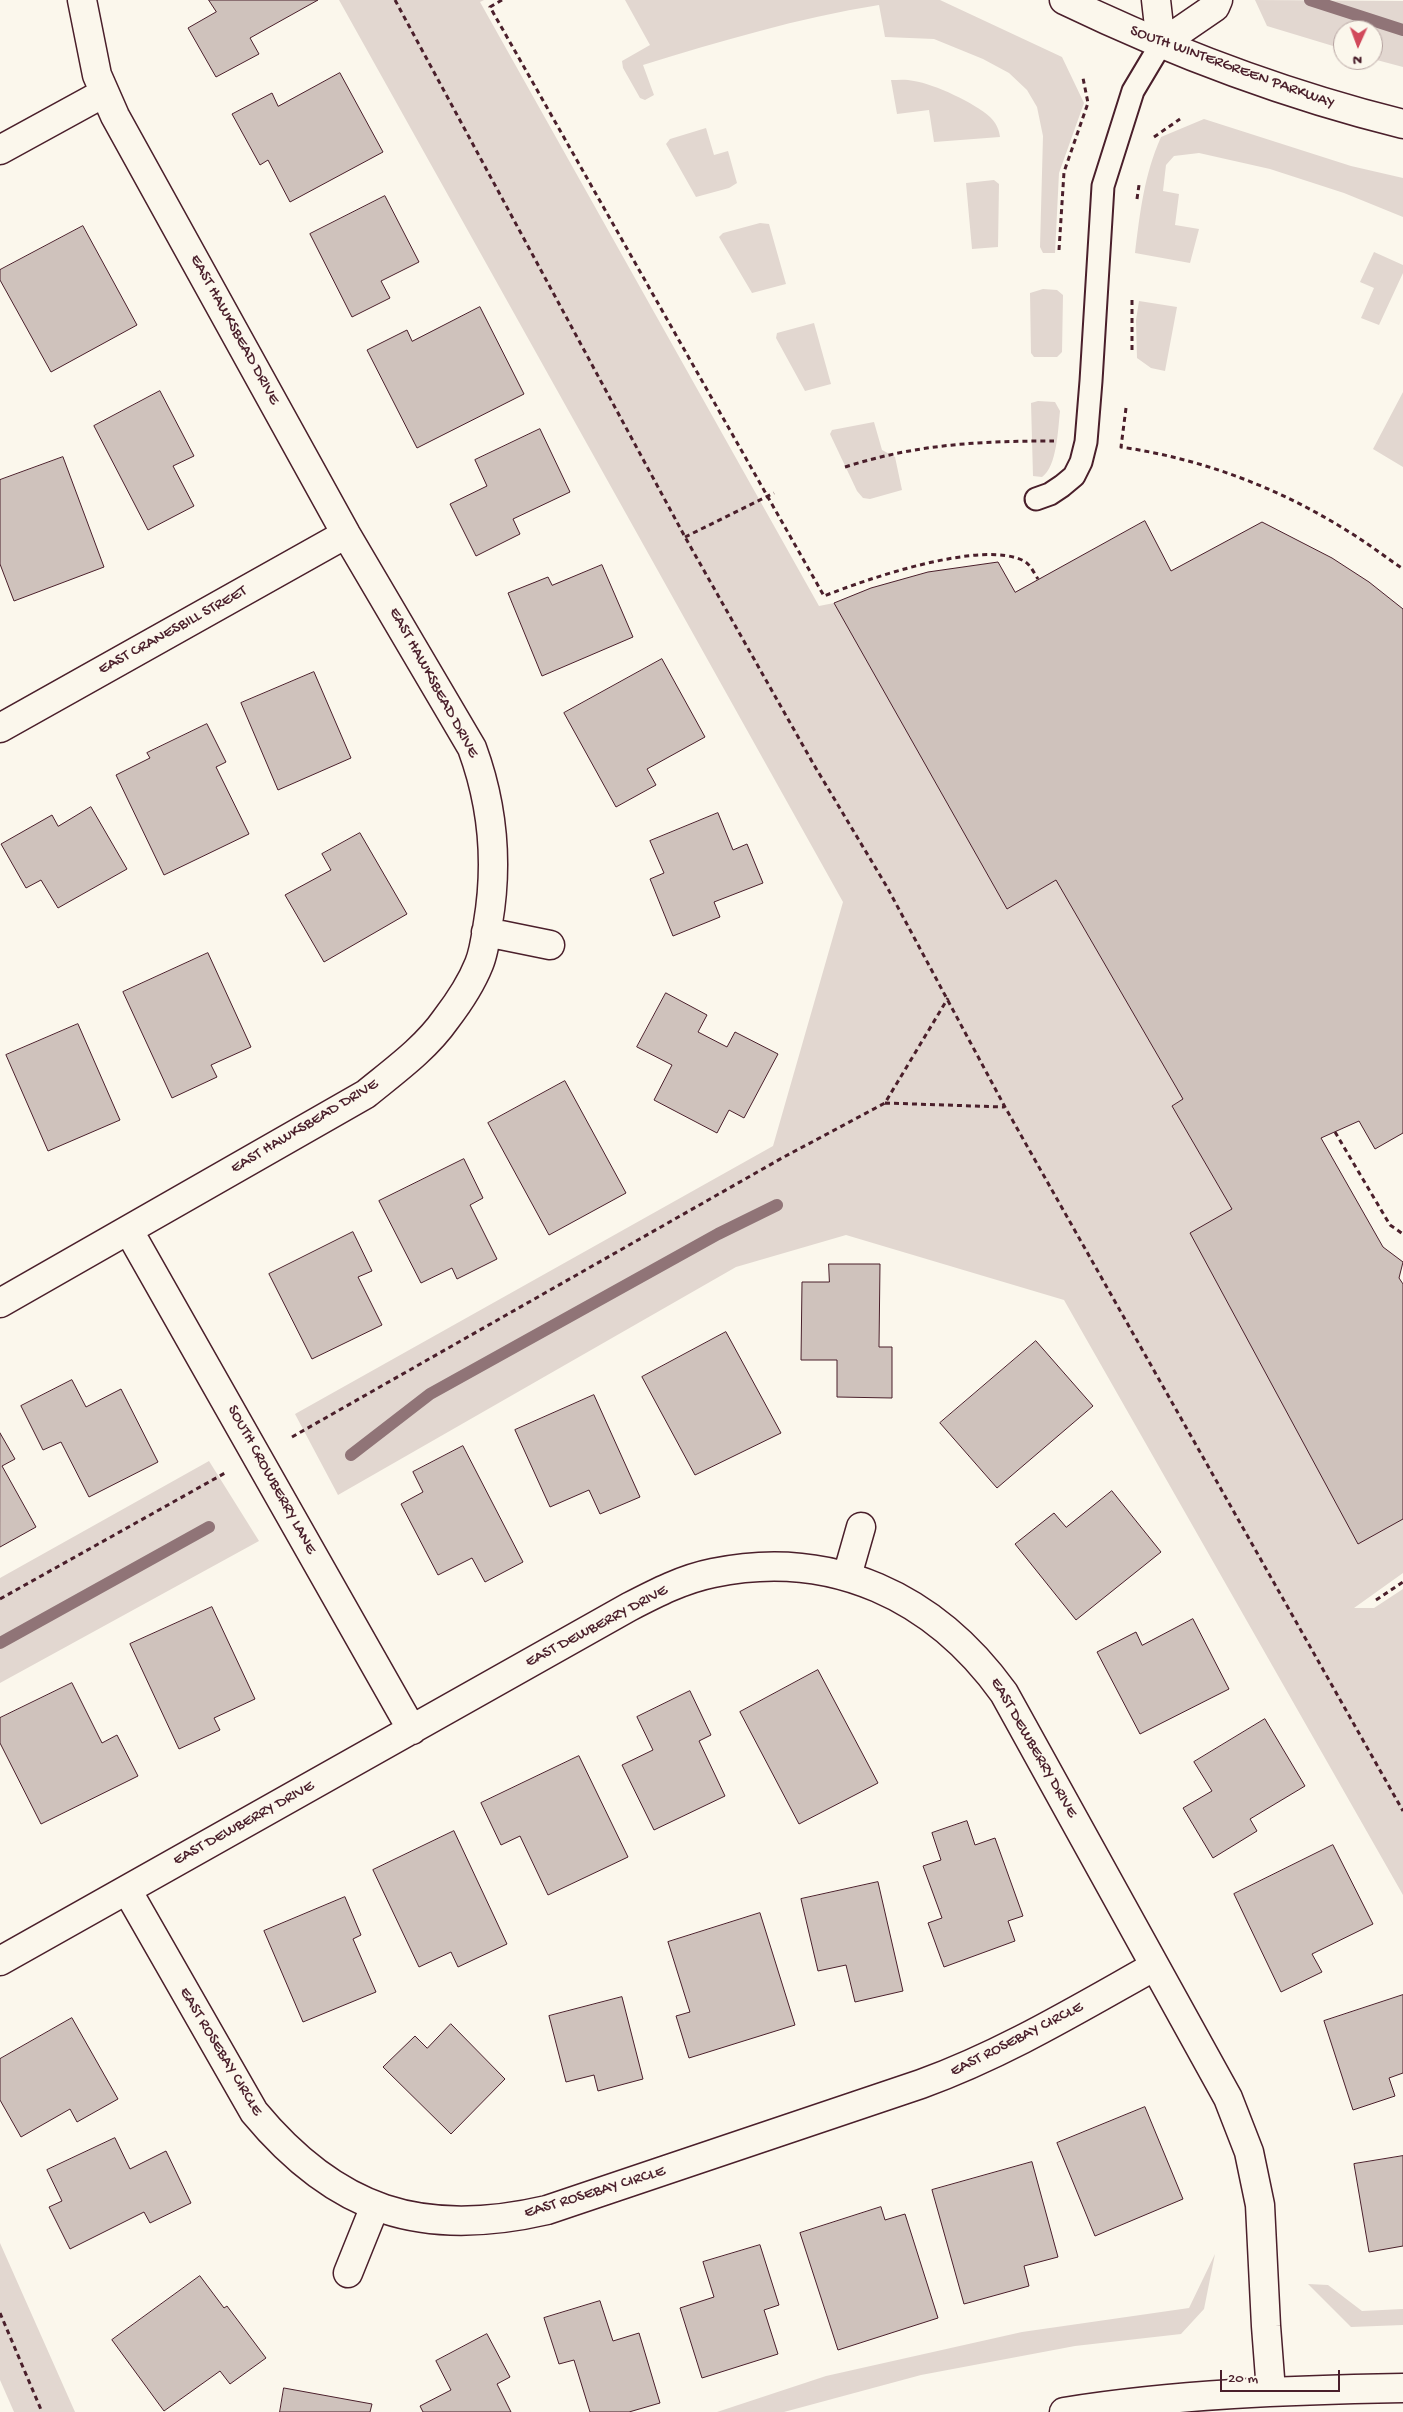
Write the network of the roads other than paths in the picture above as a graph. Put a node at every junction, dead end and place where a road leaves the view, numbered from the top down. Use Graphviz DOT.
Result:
graph roads {
  1 [pos="82,0"];
  2 [pos="1064,0"];
  3 [pos="1156,0"];
  4 [pos="1218,0"];
  5 [pos="1161,44"];
  6 [pos="104,93"];
  7 [pos="1403,124"];
  8 [pos="0,150"];
  9 [pos="1036,498"];
  10 [pos="346,534"];
  11 [pos="0,728"];
  12 [pos="486,932"];
  13 [pos="550,945"];
  14 [pos="129,1231"];
  15 [pos="0,1303"];
  16 [pos="861,1527"];
  17 [pos="847,1576"];
  18 [pos="412,1730"];
  19 [pos="127,1890"];
  20 [pos="0,1960"];
  21 [pos="1156,1966"];
  22 [pos="375,2206"];
  23 [pos="348,2273"];
  24 [pos="1403,2388"];
  25 [pos="1271,2391"];
  26 [pos="1064,2412"];
  1 -- 6 [label="street, EAST HAWKSBEAD DRIVE"];
  2 -- 5 [label="street, SOUTH WINTERGREEN PARKWAY"];
  3 -- 5 [label="street"];
  4 -- 5 [label="street"];
  5 -- 7 [label="street, SOUTH WINTERGREEN PARKWAY"];
  5 -- 9 [label="lane"];
  6 -- 8 [label="street"];
  6 -- 10 [label="street, EAST HAWKSBEAD DRIVE"];
  10 -- 11 [label="street, EAST CRANESBILL STREET"];
  10 -- 12 [label="street, EAST HAWKSBEAD DRIVE"];
  12 -- 13 [label="street"];
  12 -- 14 [label="street, EAST HAWKSBEAD DRIVE"];
  14 -- 15 [label="street, EAST HAWKSBEAD DRIVE"];
  14 -- 18 [label="street, SOUTH CROWBERRY LANE"];
  16 -- 17 [label="street"];
  17 -- 18 [label="street, EAST DEWBERRY DRIVE"];
  17 -- 21 [label="street, EAST DEWBERRY DRIVE"];
  18 -- 19 [label="street, EAST DEWBERRY DRIVE"];
  19 -- 20 [label="street, EAST DEWBERRY DRIVE"];
  19 -- 22 [label="street, EAST ROSEBAY CIRCLE"];
  21 -- 22 [label="street, EAST ROSEBAY CIRCLE"];
  21 -- 25 [label="street, EAST DEWBERRY DRIVE"];
  22 -- 23 [label="street"];
  24 -- 25 [label="street"];
  25 -- 26 [label="street"];
}
